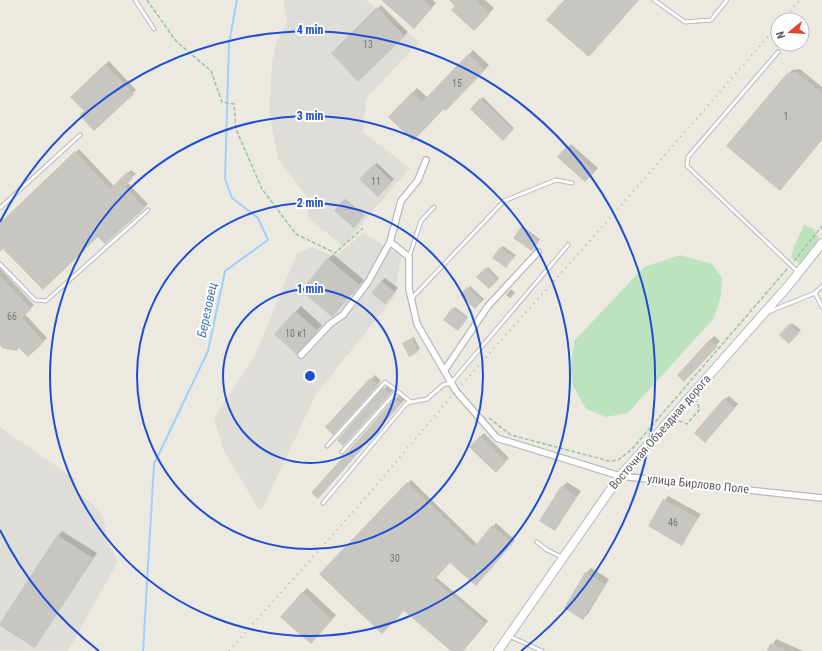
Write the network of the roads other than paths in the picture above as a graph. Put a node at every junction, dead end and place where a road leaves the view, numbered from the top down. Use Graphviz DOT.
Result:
graph roads {
  1 [pos="135,0"];
  2 [pos="654,0"];
  3 [pos="727,0"];
  4 [pos="154,29"];
  5 [pos="778,52"];
  6 [pos="80,135"];
  7 [pos="426,160"];
  8 [pos="572,183"];
  9 [pos="434,207"];
  10 [pos="0,208"];
  11 [pos="148,210"];
  12 [pos="390,242"];
  13 [pos="822,244"];
  14 [pos="568,245"];
  15 [pos="538,252"];
  16 [pos="410,257"];
  17 [pos="0,264"];
  18 [pos="799,273"];
  19 [pos="822,286"];
  20 [pos="815,293"];
  21 [pos="410,299"];
  22 [pos="822,307"];
  23 [pos="764,314"];
  24 [pos="301,355"];
  25 [pos="444,371"];
  26 [pos="451,383"];
  27 [pos="397,391"];
  28 [pos="411,402"];
  29 [pos="327,446"];
  30 [pos="342,452"];
  31 [pos="620,476"];
  32 [pos="822,498"];
  33 [pos="323,503"];
  34 [pos="538,542"];
  35 [pos="563,558"];
  36 [pos="510,636"];
  37 [pos="498,651"];
  38 [pos="542,651"];
  1 -- 4 [label="lane"];
  2 -- 3 [label="lane"];
  5 -- 18 [label="lane"];
  6 -- 10 [label="lane"];
  7 -- 12 [label="street"];
  8 -- 21 [label="lane"];
  9 -- 16 [label="lane"];
  11 -- 17 [label="lane"];
  12 -- 16 [label="street"];
  12 -- 24 [label="street"];
  13 -- 18 [label="main road, Восточная Объездная дорога"];
  14 -- 26 [label="lane"];
  15 -- 25 [label="street"];
  16 -- 21 [label="street, улица Бирлово Поле"];
  18 -- 23 [label="main road, Восточная Объездная дорога"];
  19 -- 20 [label="lane"];
  20 -- 22 [label="lane"];
  20 -- 23 [label="lane"];
  21 -- 25 [label="street, улица Бирлово Поле"];
  23 -- 31 [label="main road, Восточная Объездная дорога"];
  25 -- 26 [label="street, улица Бирлово Поле"];
  26 -- 28 [label="lane"];
  26 -- 31 [label="street, улица Бирлово Поле"];
  27 -- 28 [label="lane"];
  27 -- 29 [label="lane"];
  27 -- 30 [label="lane"];
  28 -- 33 [label="lane"];
  31 -- 32 [label="street, улица Бирлово Поле"];
  31 -- 35 [label="main road, Восточная Объездная дорога"];
  34 -- 35 [label="lane"];
  35 -- 36 [label="main road, Восточная Объездная дорога"];
  36 -- 37 [label="main road, Восточная Объездная дорога"];
  36 -- 38 [label="lane"];
}
